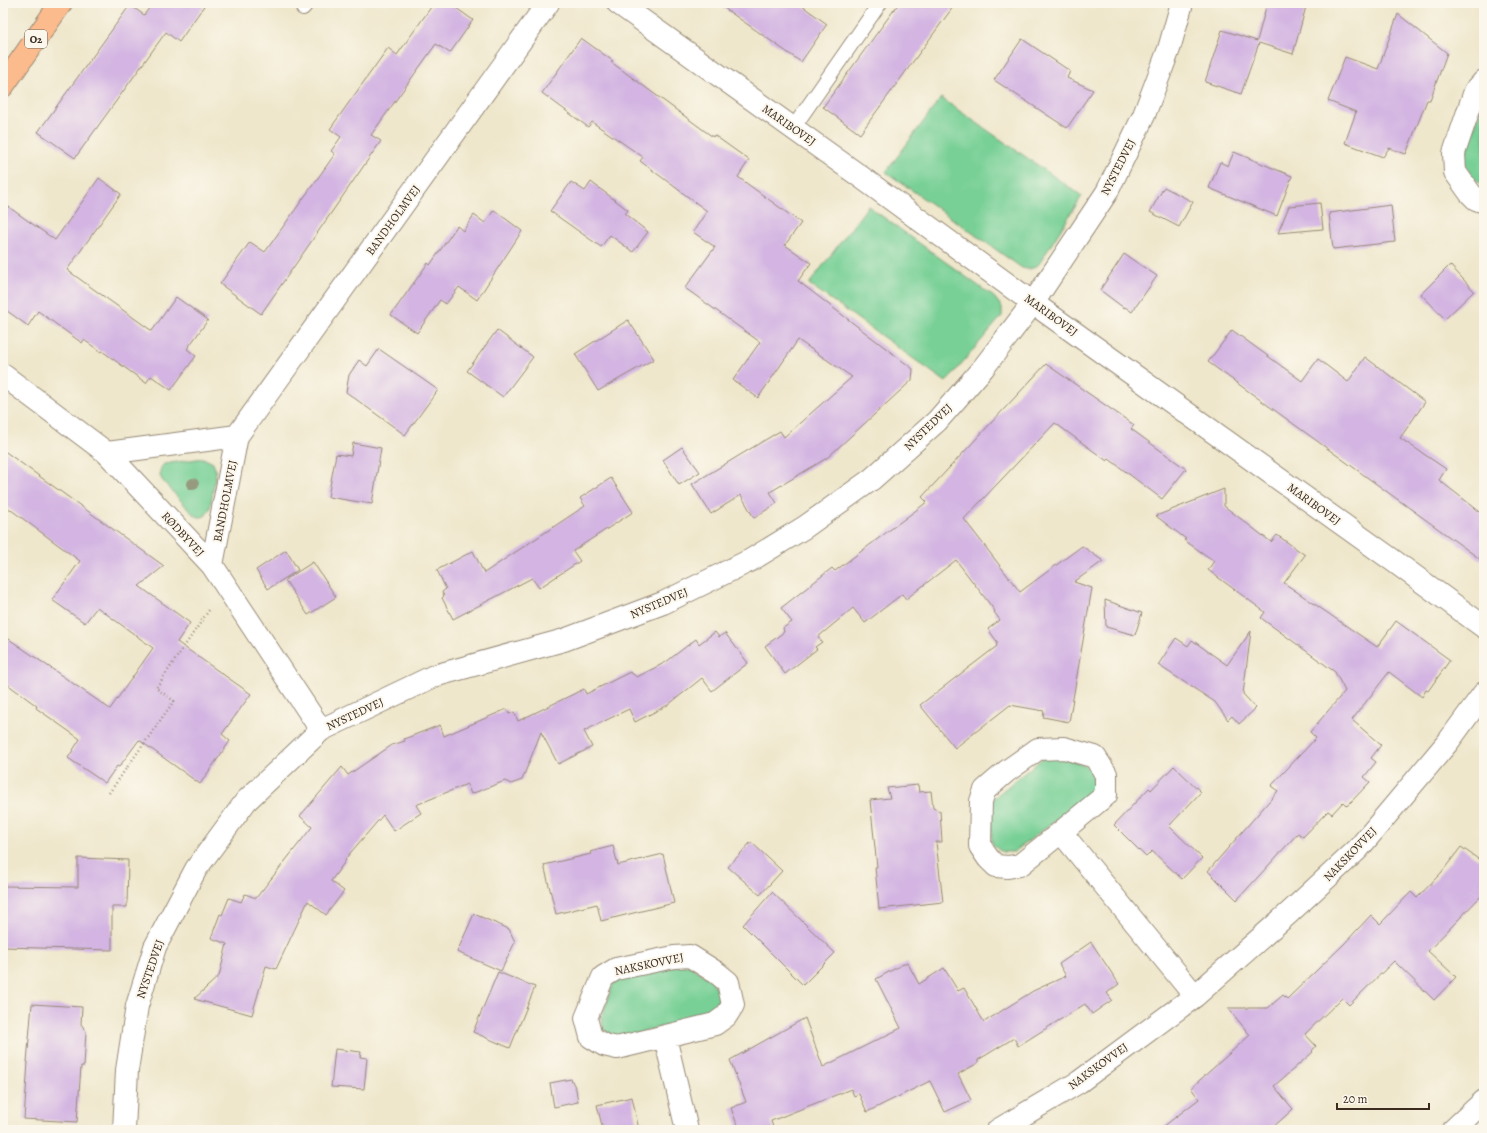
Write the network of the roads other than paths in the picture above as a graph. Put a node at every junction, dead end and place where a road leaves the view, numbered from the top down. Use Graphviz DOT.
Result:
graph roads {
  1 [pos="60,3"];
  2 [pos="548,3"];
  3 [pos="618,3"];
  4 [pos="880,3"];
  5 [pos="1182,3"];
  6 [pos="1484,81"];
  7 [pos="3,86"];
  8 [pos="793,128"];
  9 [pos="1484,202"];
  10 [pos="1033,303"];
  11 [pos="3,375"];
  12 [pos="237,436"];
  13 [pos="107,453"];
  14 [pos="212,566"];
  15 [pos="1484,627"];
  16 [pos="1484,693"];
  17 [pos="321,730"];
  18 [pos="1061,832"];
  19 [pos="1195,996"];
  20 [pos="665,1037"];
  21 [pos="1484,1101"];
  22 [pos="124,1130"];
  23 [pos="687,1130"];
  24 [pos="998,1130"];
  25 [pos="1453,1130"];
  1 -- 7 [label="main road, O2"];
  2 -- 12 [label="street, BANDHOLMVEJ"];
  3 -- 8 [label="street, MARIBOVEJ"];
  4 -- 8 [label="lane"];
  5 -- 10 [label="street, NYSTEDVEJ"];
  6 -- 9 [label="street"];
  8 -- 10 [label="street, MARIBOVEJ"];
  10 -- 15 [label="street, MARIBOVEJ"];
  10 -- 17 [label="street, NYSTEDVEJ"];
  11 -- 13 [label="street, RØDBYVEJ"];
  12 -- 13 [label="street"];
  12 -- 14 [label="street, BANDHOLMVEJ"];
  13 -- 14 [label="street, RØDBYVEJ"];
  14 -- 17 [label="street, RØDBYVEJ"];
  16 -- 19 [label="street, NAKSKOVVEJ"];
  17 -- 22 [label="street, NYSTEDVEJ"];
  18 -- 18 [label="street"];
  18 -- 19 [label="street"];
  19 -- 24 [label="street, NAKSKOVVEJ"];
  20 -- 20 [label="street, NAKSKOVVEJ"];
  20 -- 23 [label="street"];
  21 -- 25 [label="street"];
}
